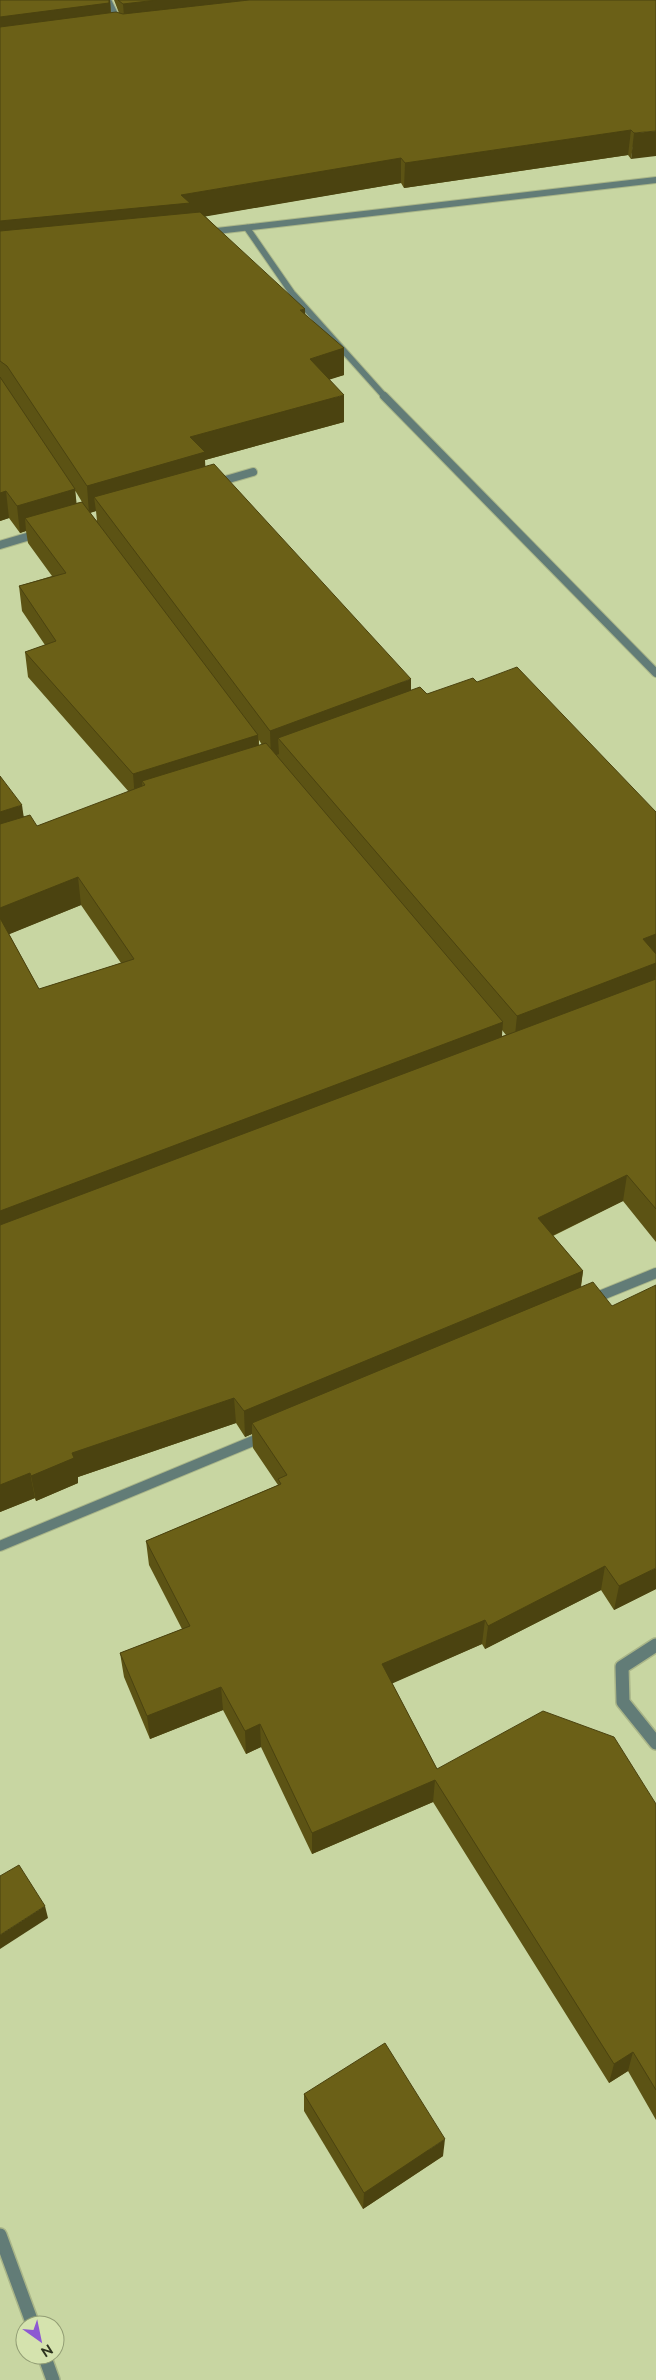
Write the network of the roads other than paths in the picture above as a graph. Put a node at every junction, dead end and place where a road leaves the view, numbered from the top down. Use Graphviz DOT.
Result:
graph roads {
  1 [pos="108,0"];
  2 [pos="108,32"];
  3 [pos="656,180"];
  4 [pos="247,228"];
  5 [pos="198,233"];
  6 [pos="253,472"];
  7 [pos="207,486"];
  8 [pos="52,530"];
  9 [pos="0,545"];
  10 [pos="656,673"];
  11 [pos="656,1273"];
  12 [pos="583,1303"];
  13 [pos="273,1432"];
  14 [pos="0,1546"];
  15 [pos="656,1645"];
  16 [pos="656,1743"];
  17 [pos="0,2235"];
  18 [pos="29,2315"];
  19 [pos="48,2365"];
  20 [pos="53,2380"];
  1 -- 2 [label="street"];
  3 -- 4 [label="street"];
  4 -- 5 [label="street"];
  4 -- 10 [label="street"];
  6 -- 7 [label="street"];
  8 -- 9 [label="street"];
  11 -- 12 [label="street"];
  13 -- 14 [label="street"];
  15 -- 16 [label="street"];
  17 -- 18 [label="street"];
  19 -- 20 [label="street"];
}
